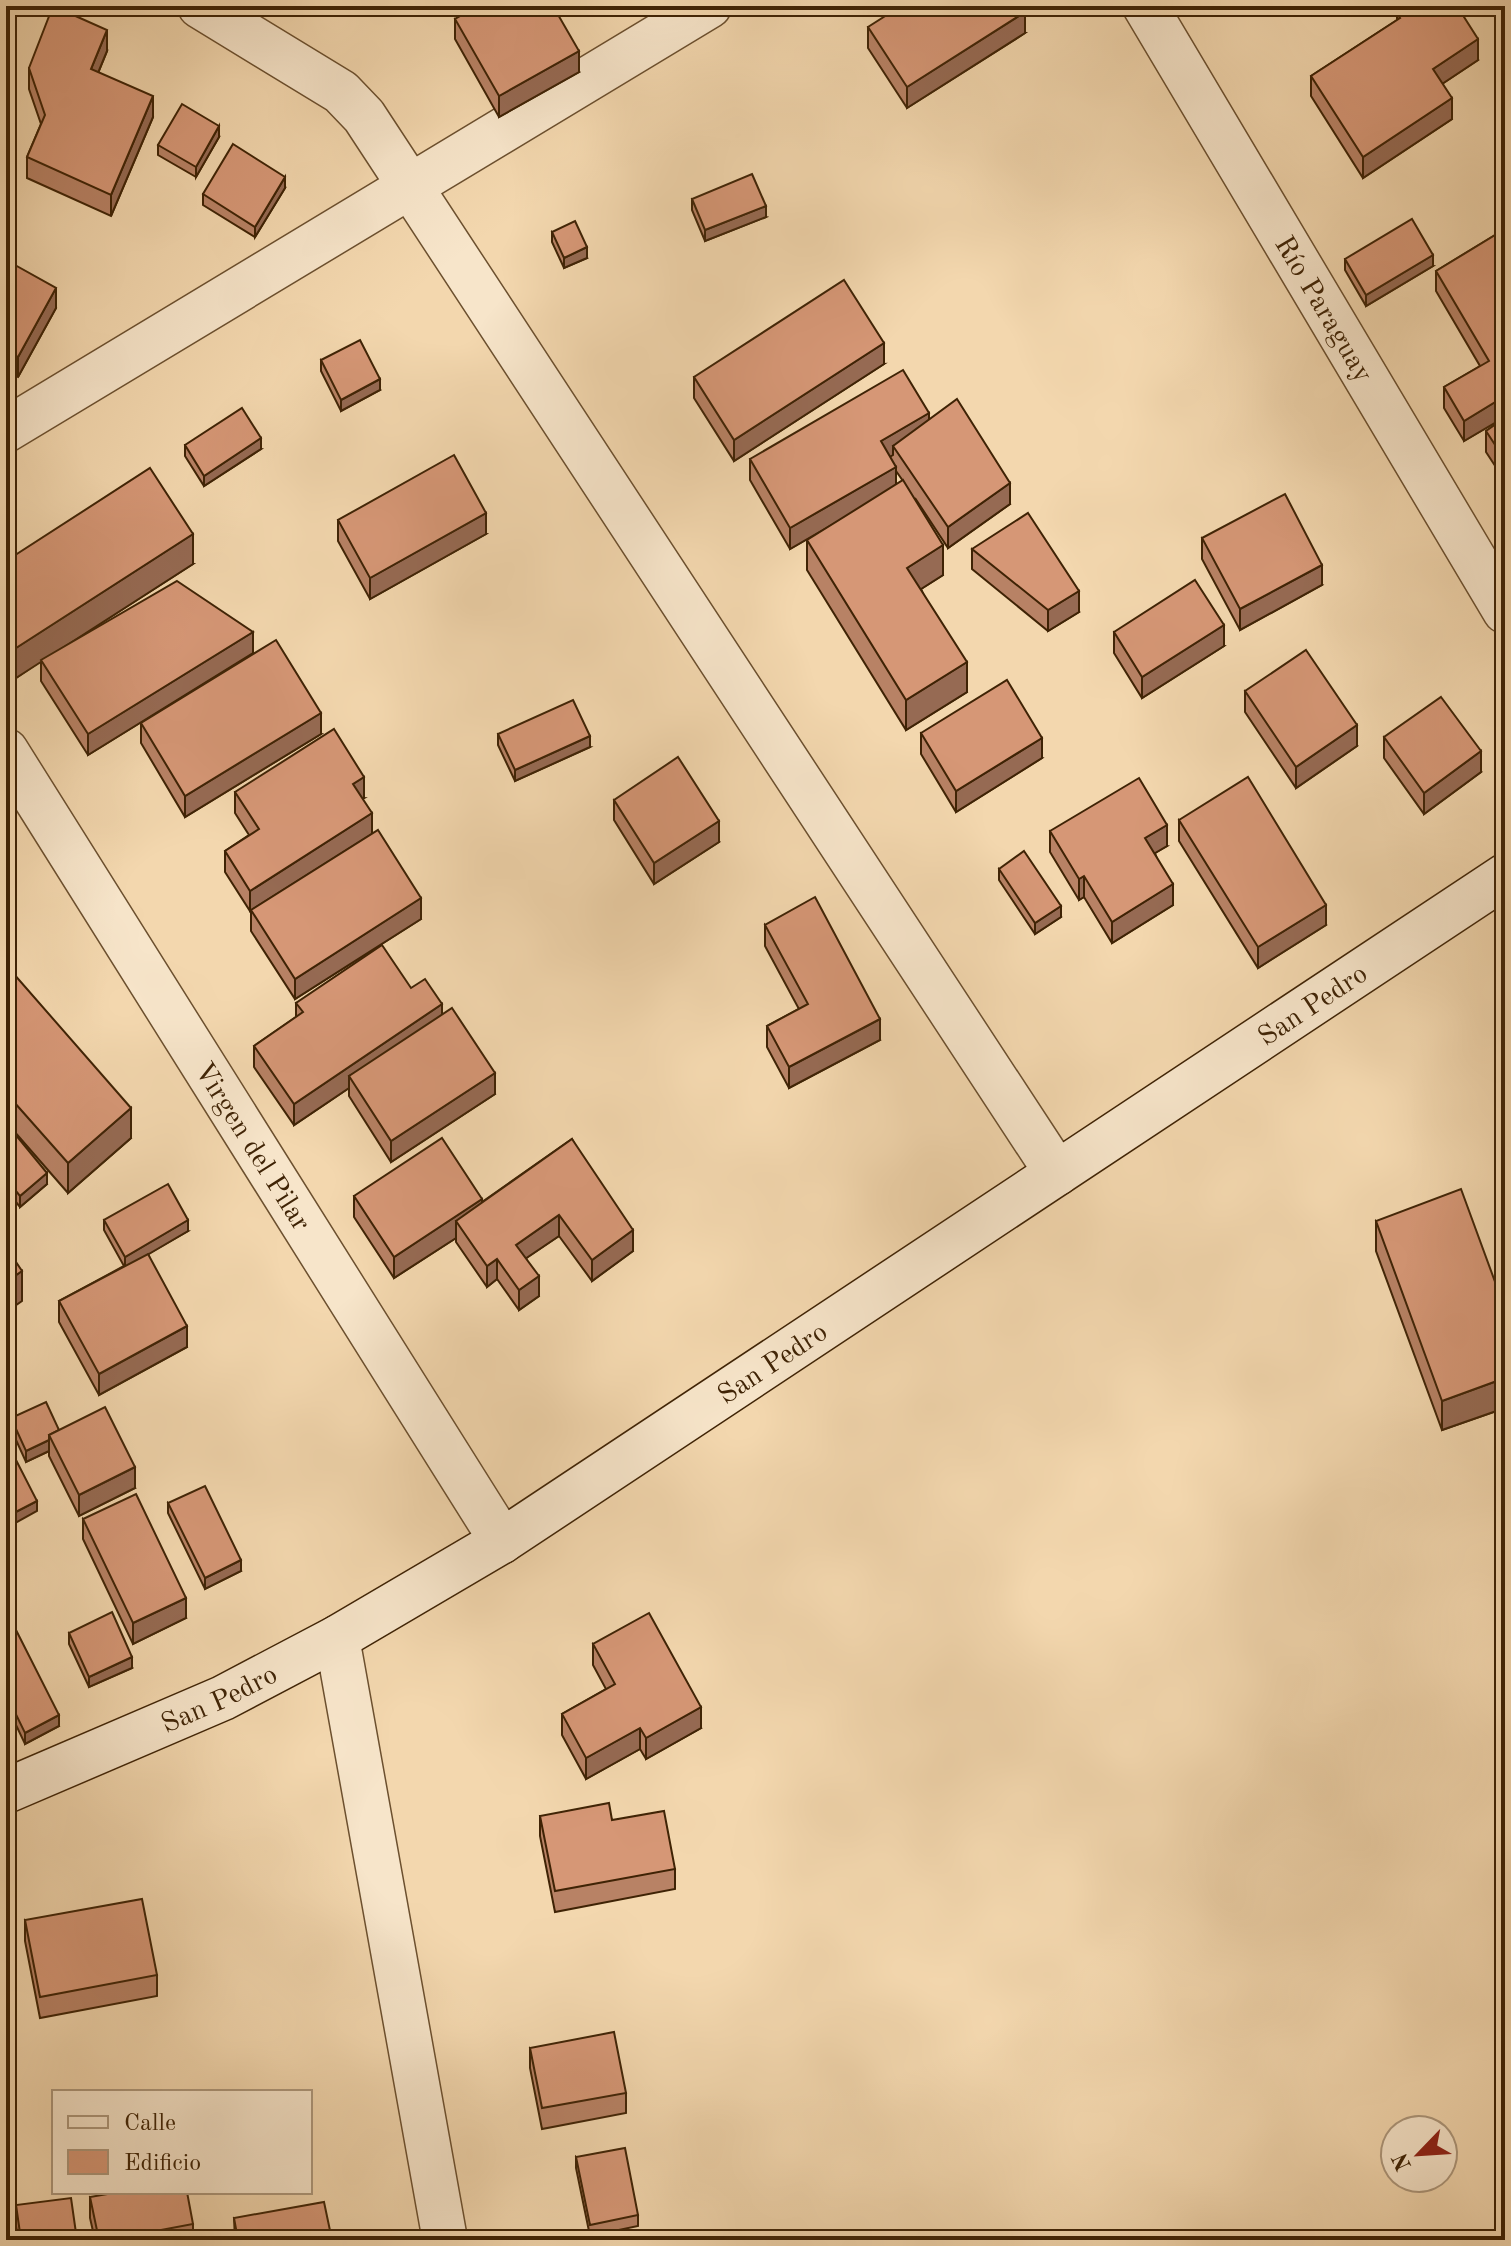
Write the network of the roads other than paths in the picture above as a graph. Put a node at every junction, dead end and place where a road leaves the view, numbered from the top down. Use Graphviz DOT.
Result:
graph roads {
  1 [pos="200,6"];
  2 [pos="709,6"];
  3 [pos="1145,6"];
  4 [pos="409,184"];
  5 [pos="6,430"];
  6 [pos="1505,611"];
  7 [pos="6,751"];
  8 [pos="1505,876"];
  9 [pos="1057,1173"];
  10 [pos="502,1541"];
  11 [pos="337,1638"];
  12 [pos="6,1791"];
  13 [pos="445,2240"];
  1 -- 4 [label="street"];
  2 -- 4 [label="street"];
  3 -- 6 [label="street, Río Paraguay"];
  4 -- 5 [label="street"];
  4 -- 9 [label="street"];
  7 -- 10 [label="street, Virgen del Pilar"];
  8 -- 9 [label="street, San Pedro"];
  9 -- 10 [label="street, San Pedro"];
  10 -- 11 [label="street, San Pedro"];
  11 -- 12 [label="street, San Pedro"];
  11 -- 13 [label="street"];
}
